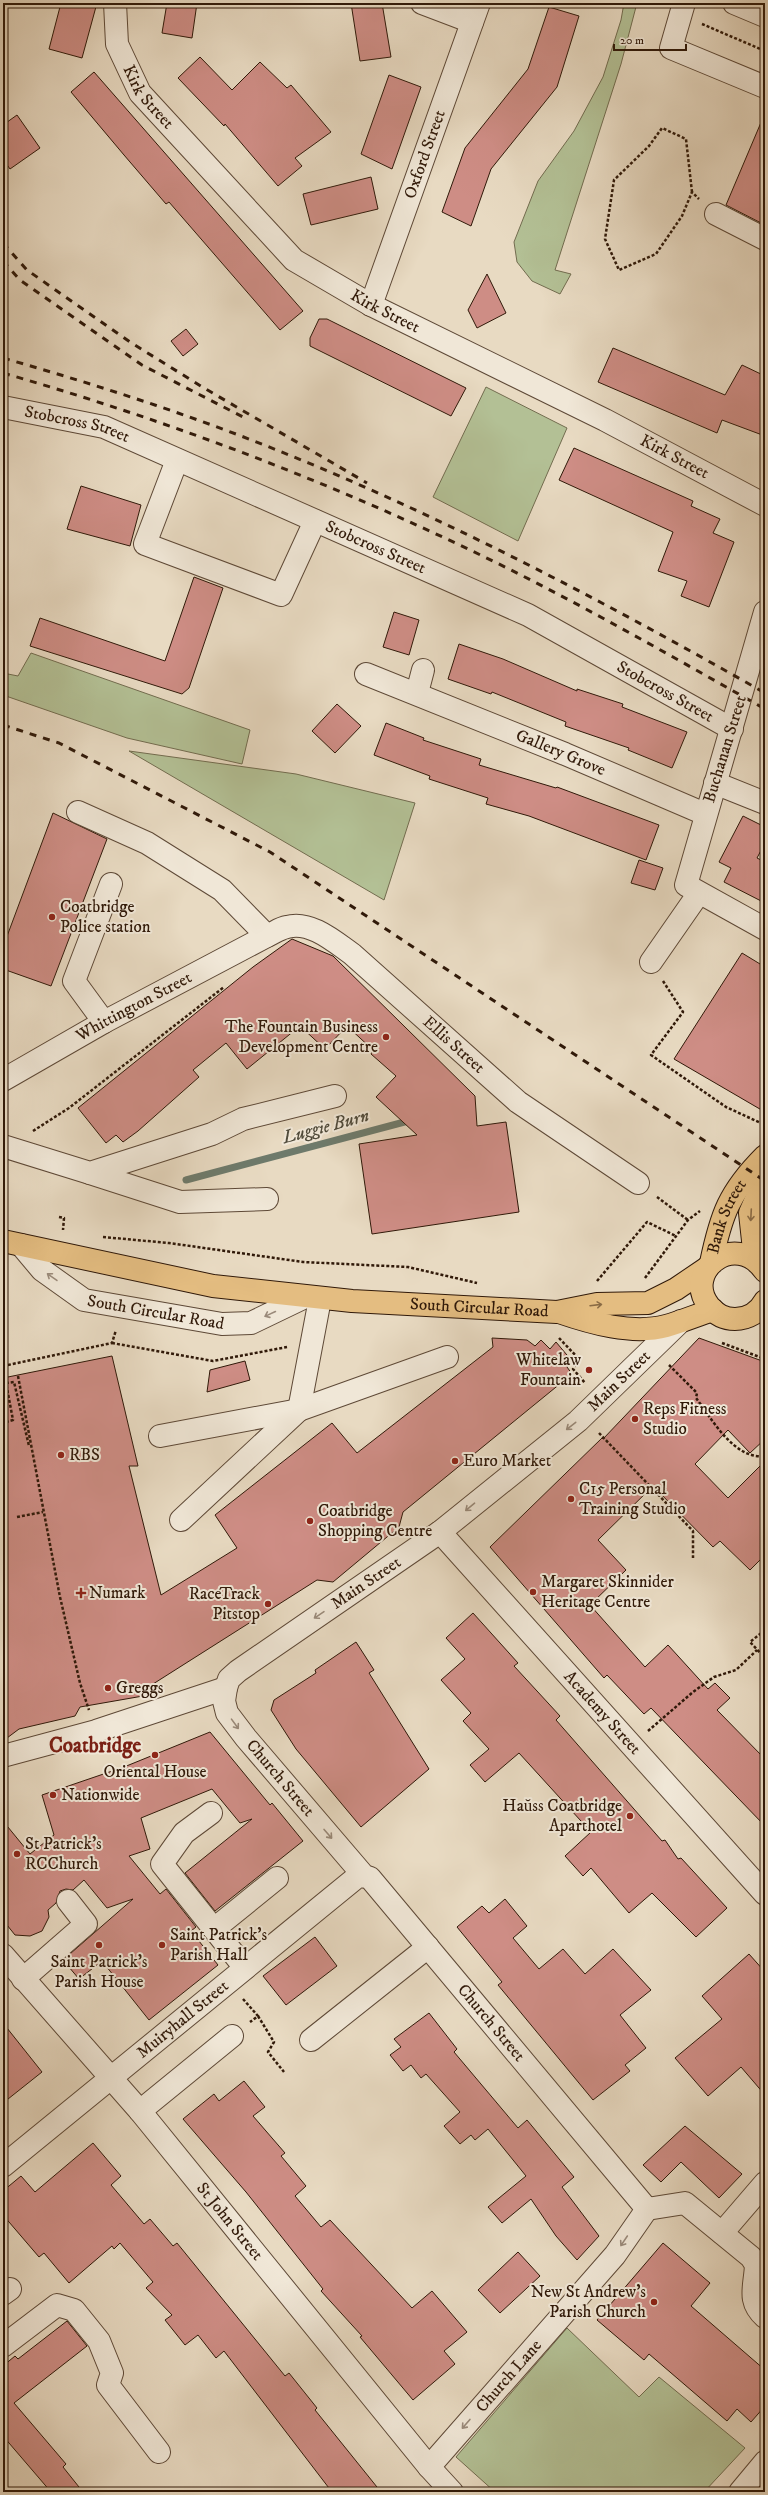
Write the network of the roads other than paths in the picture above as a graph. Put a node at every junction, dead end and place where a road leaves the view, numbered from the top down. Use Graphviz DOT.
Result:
graph roads {
  1 [pos="115,3"];
  2 [pos="422,3"];
  3 [pos="734,3"];
  4 [pos="682,9"];
  5 [pos="476,13"];
  6 [pos="765,16"];
  7 [pos="765,87"];
  8 [pos="716,214"];
  9 [pos="765,239"];
  10 [pos="371,305"];
  11 [pos="3,407"];
  12 [pos="177,460"];
  13 [pos="765,505"];
  14 [pos="316,521"];
  15 [pos="765,612"];
  16 [pos="423,670"];
  17 [pos="366,674"];
  18 [pos="417,693"];
  19 [pos="732,729"];
  20 [pos="715,783"];
  21 [pos="765,803"];
  22 [pos="78,812"];
  23 [pos="705,814"];
  24 [pos="111,884"];
  25 [pos="693,889"];
  26 [pos="765,929"];
  27 [pos="267,936"];
  28 [pos="651,962"];
  29 [pos="104,1022"];
  30 [pos="6,1073"];
  31 [pos="335,1096"];
  32 [pos="5,1147"];
  33 [pos="765,1156"];
  34 [pos="90,1173"];
  35 [pos="765,1179"];
  36 [pos="638,1183"];
  37 [pos="267,1199"];
  38 [pos="12,1243"];
  39 [pos="760,1265"];
  40 [pos="709,1266"];
  41 [pos="312,1298"];
  42 [pos="713,1310"];
  43 [pos="557,1312"];
  44 [pos="762,1313"];
  45 [pos="681,1321"];
  46 [pos="447,1357"];
  47 [pos="299,1410"];
  48 [pos="160,1436"];
  49 [pos="181,1520"];
  50 [pos="440,1532"];
  51 [pos="226,1688"];
  52 [pos="3,1756"];
  53 [pos="211,1814"];
  54 [pos="364,1876"];
  55 [pos="277,1878"];
  56 [pos="765,1894"];
  57 [pos="68,1901"];
  58 [pos="214,1929"];
  59 [pos="428,1947"];
  60 [pos="3,1955"];
  61 [pos="245,1968"];
  62 [pos="23,1980"];
  63 [pos="232,2036"];
  64 [pos="311,2040"];
  65 [pos="112,2078"];
  66 [pos="140,2112"];
  67 [pos="3,2166"];
  68 [pos="765,2183"];
  69 [pos="646,2209"];
  70 [pos="722,2233"];
  71 [pos="765,2317"];
  72 [pos="3,2346"];
  73 [pos="160,2452"];
  74 [pos="765,2462"];
  75 [pos="429,2467"];
  76 [pos="452,2492"];
  77 [pos="740,2492"];
  1 -- 10 [label="street, Kirk Street"];
  2 -- 5 [label="street"];
  3 -- 6 [label="street"];
  4 -- 7 [label="street"];
  5 -- 10 [label="street, Oxford Street"];
  8 -- 9 [label="street"];
  10 -- 13 [label="street, Kirk Street"];
  11 -- 12 [label="street, Stobcross Street"];
  12 -- 14 [label="street, Stobcross Street"];
  12 -- 14 [label="street"];
  14 -- 19 [label="street, Stobcross Street"];
  15 -- 19 [label="street, Buchanan Street"];
  16 -- 18 [label="street"];
  17 -- 18 [label="street, Gallery Grove"];
  18 -- 23 [label="street, Gallery Grove"];
  19 -- 20 [label="street, Buchanan Street"];
  20 -- 21 [label="street"];
  20 -- 23 [label="street, Buchanan Street"];
  22 -- 27 [label="street"];
  23 -- 25 [label="street, Buchanan Street"];
  24 -- 29 [label="street"];
  25 -- 26 [label="street"];
  25 -- 28 [label="street"];
  27 -- 29 [label="street, Whittington Street"];
  27 -- 36 [label="street, Ellis Street"];
  29 -- 30 [label="street, Whittington Street"];
  31 -- 34 [label="street"];
  32 -- 34 [label="street"];
  33 -- 40 [label="main road, Bank Street"];
  34 -- 37 [label="street"];
  35 -- 39 [label="main road, Bank Street, one-way"];
  38 -- 41 [label="main road, South Circular Road"];
  41 -- 38 [label="street, South Circular Road, one-way"];
  39 -- 40 [label="main road, South Circular Road"];
  40 -- 42 [label="main road, Bank Street"];
  43 -- 40 [label="main road, South Circular Road, one-way"];
  41 -- 43 [label="main road, South Circular Road"];
  41 -- 47 [label="street"];
  42 -- 44 [label="main road"];
  42 -- 45 [label="main road, South Circular Road"];
  43 -- 45 [label="main road, South Circular Road"];
  45 -- 50 [label="street, Main Street, one-way"];
  46 -- 47 [label="street"];
  47 -- 48 [label="street"];
  47 -- 49 [label="street"];
  50 -- 51 [label="street, Main Street, one-way"];
  50 -- 56 [label="street, Academy Street"];
  51 -- 52 [label="street"];
  51 -- 54 [label="street, Church Street, one-way"];
  53 -- 58 [label="street"];
  54 -- 59 [label="street, Church Street"];
  54 -- 61 [label="street, Muiryhall Street"];
  55 -- 58 [label="street"];
  57 -- 62 [label="street"];
  58 -- 61 [label="street"];
  59 -- 64 [label="street"];
  59 -- 69 [label="street, Church Street"];
  60 -- 62 [label="street, St John Street"];
  61 -- 65 [label="street, Muiryhall Street"];
  62 -- 65 [label="street, St John Street"];
  63 -- 66 [label="street"];
  65 -- 66 [label="street, St John Street"];
  65 -- 67 [label="street, Muiryhall Street"];
  66 -- 75 [label="street, St John Street"];
  68 -- 70 [label="street"];
  69 -- 70 [label="street"];
  69 -- 75 [label="street, Church Lane, one-way"];
  70 -- 71 [label="street"];
  72 -- 73 [label="street"];
  74 -- 77 [label="street"];
  75 -- 76 [label="street, St John Street"];
}
